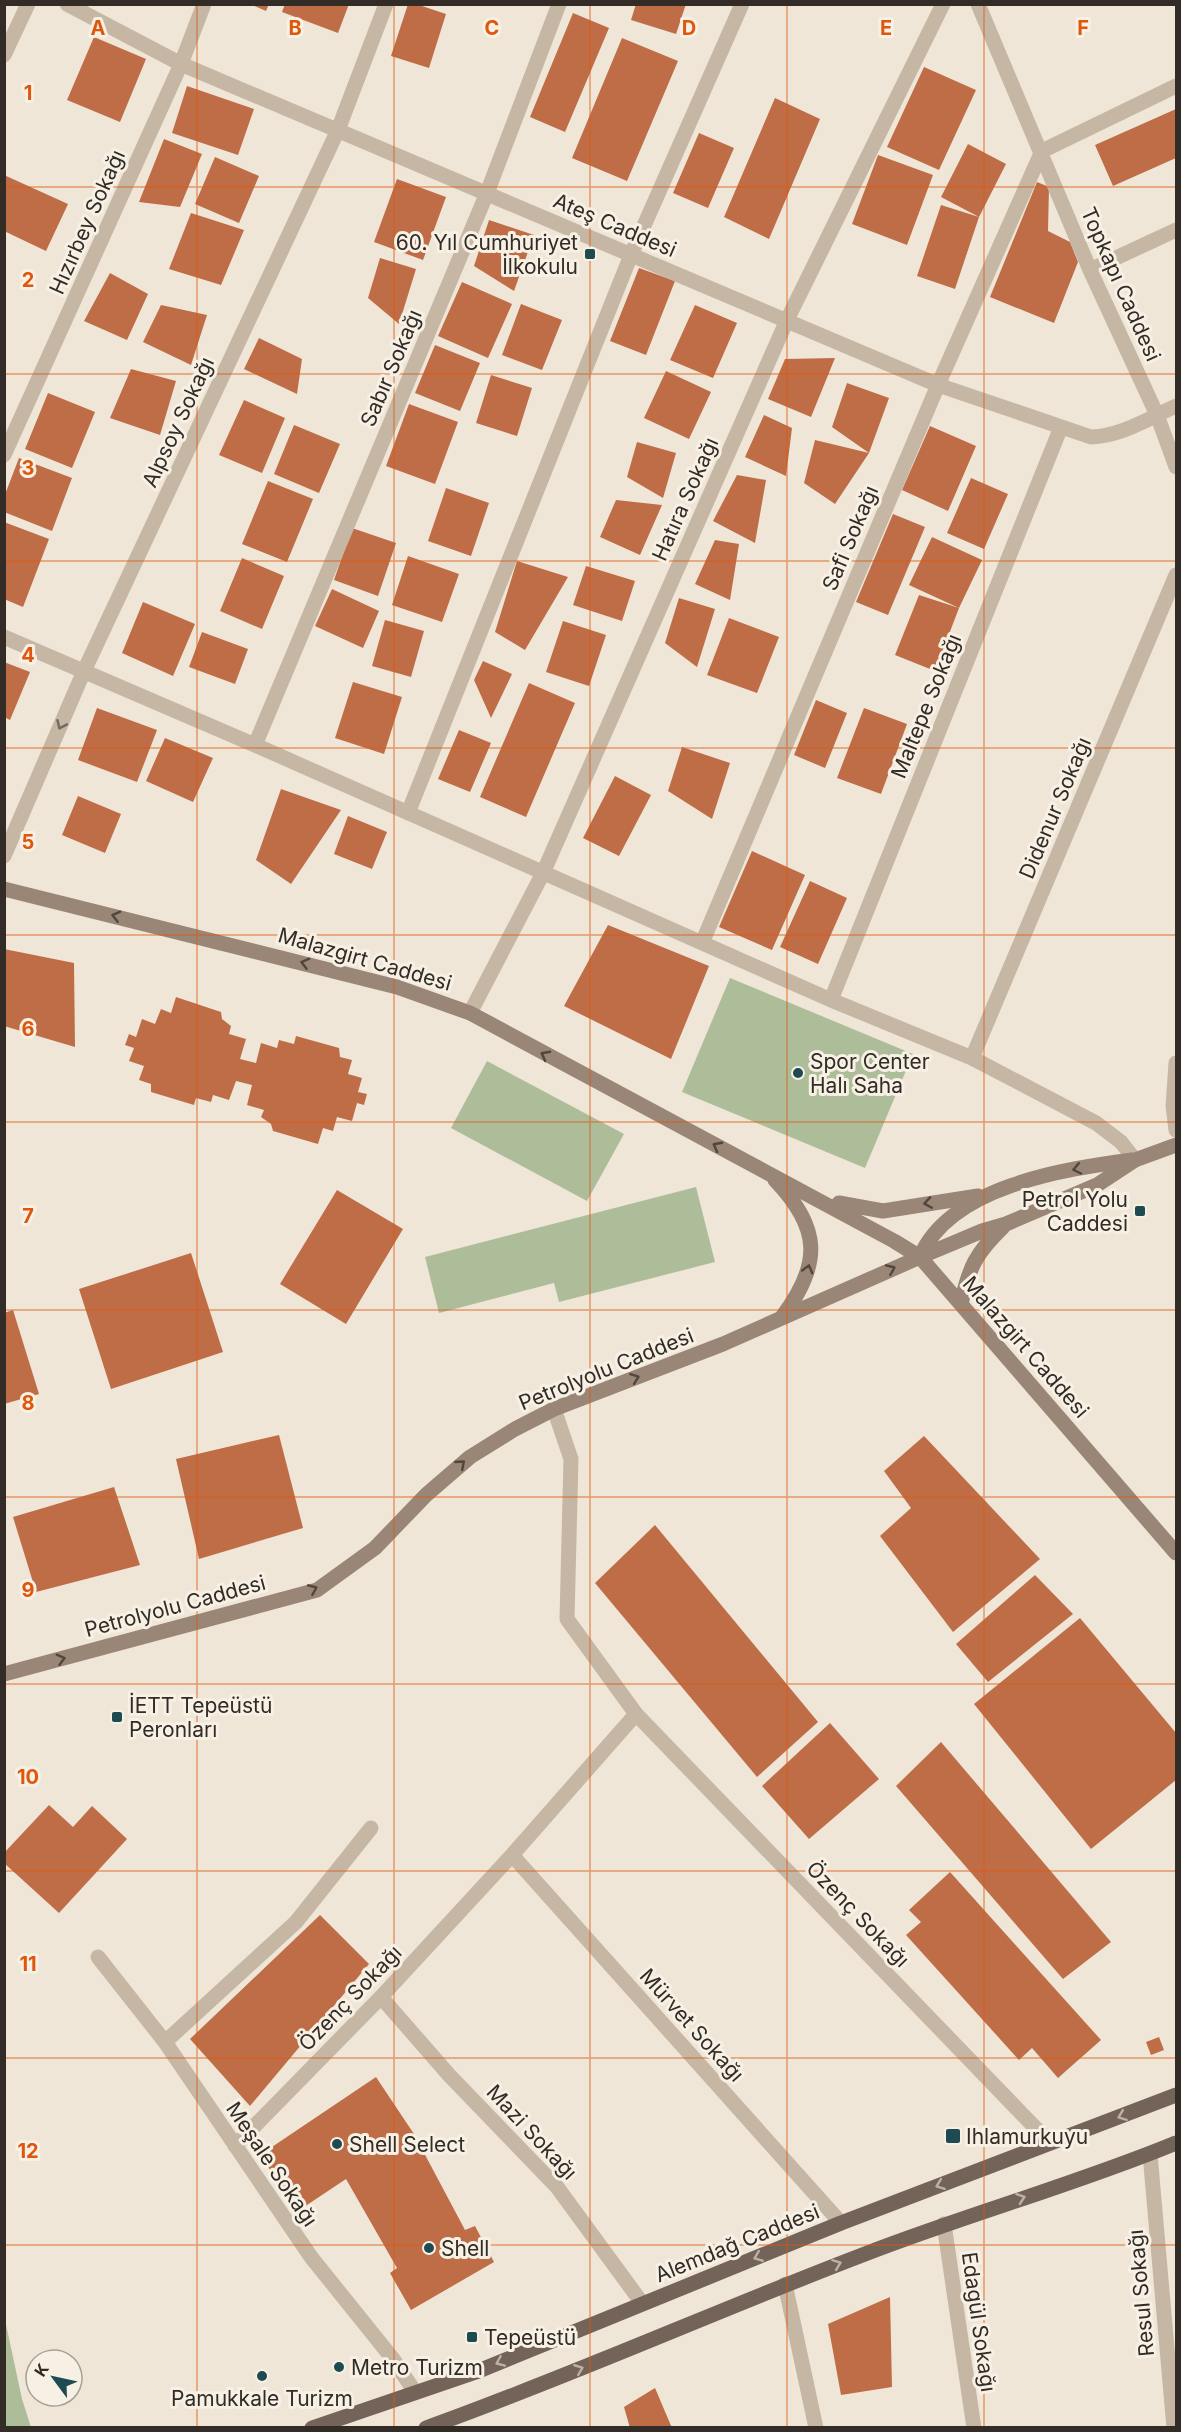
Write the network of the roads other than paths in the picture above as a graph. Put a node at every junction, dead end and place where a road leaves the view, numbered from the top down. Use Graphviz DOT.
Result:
graph roads {
  1 [pos="28,4"];
  2 [pos="67,4"];
  3 [pos="204,4"];
  4 [pos="386,4"];
  5 [pos="559,4"];
  6 [pos="742,4"];
  7 [pos="943,4"];
  8 [pos="978,4"];
  9 [pos="4,55"];
  10 [pos="181,64"];
  11 [pos="1176,86"];
  12 [pos="338,130"];
  13 [pos="1042,151"];
  14 [pos="487,193"];
  15 [pos="1176,230"];
  16 [pos="631,255"];
  17 [pos="1090,270"];
  18 [pos="787,320"];
  19 [pos="938,385"];
  20 [pos="1176,406"];
  21 [pos="1157,415"];
  22 [pos="1061,427"];
  23 [pos="4,455"];
  24 [pos="1176,467"];
  25 [pos="1176,575"];
  26 [pos="4,637"];
  27 [pos="84,671"];
  28 [pos="255,745"];
  29 [pos="408,813"];
  30 [pos="4,856"];
  31 [pos="543,873"];
  32 [pos="4,889"];
  33 [pos="702,943"];
  34 [pos="831,1000"];
  35 [pos="470,1013"];
  36 [pos="972,1058"];
  37 [pos="1176,1063"];
  38 [pos="1176,1130"];
  39 [pos="1176,1145"];
  40 [pos="1135,1160"];
  41 [pos="769,1173"];
  42 [pos="985,1195"];
  43 [pos="818,1198"];
  44 [pos="1006,1224"];
  45 [pos="920,1257"];
  46 [pos="961,1304"];
  47 [pos="780,1319"];
  48 [pos="554,1409"];
  49 [pos="1176,1553"];
  50 [pos="4,1674"];
  51 [pos="636,1714"];
  52 [pos="371,1828"];
  53 [pos="512,1855"];
  54 [pos="98,1957"];
  55 [pos="381,1997"];
  56 [pos="165,2042"];
  57 [pos="1176,2095"];
  58 [pos="1050,2143"];
  59 [pos="1176,2144"];
  60 [pos="235,2146"];
  61 [pos="1150,2154"];
  62 [pos="841,2223"];
  63 [pos="944,2224"];
  64 [pos="785,2284"];
  65 [pos="642,2303"];
  66 [pos="416,2392"];
  67 [pos="312,2427"];
  68 [pos="426,2427"];
  69 [pos="816,2427"];
  70 [pos="974,2427"];
  71 [pos="1174,2427"];
  1 -- 9 [label="street"];
  2 -- 10 [label="street, Ateş Caddesi"];
  3 -- 10 [label="street, Hızırbey Sokağı"];
  4 -- 12 [label="street, Alpsoy Sokağı"];
  5 -- 14 [label="street, Sabır Sokağı"];
  6 -- 16 [label="street"];
  7 -- 18 [label="street, Hatıra Sokağı"];
  8 -- 13 [label="street, Topkapı Caddesi"];
  10 -- 12 [label="street, Ateş Caddesi"];
  10 -- 23 [label="street, Hızırbey Sokağı"];
  11 -- 13 [label="street"];
  12 -- 14 [label="street, Ateş Caddesi"];
  12 -- 27 [label="street, Alpsoy Sokağı"];
  13 -- 17 [label="street, Topkapı Caddesi"];
  13 -- 19 [label="street, Safi Sokağı"];
  14 -- 16 [label="street, Ateş Caddesi"];
  14 -- 28 [label="street, Sabır Sokağı"];
  15 -- 17 [label="street"];
  16 -- 18 [label="street, Ateş Caddesi"];
  16 -- 29 [label="street"];
  17 -- 21 [label="street, Topkapı Caddesi"];
  18 -- 19 [label="street, Ateş Caddesi"];
  18 -- 31 [label="street, Hatıra Sokağı"];
  19 -- 22 [label="street, Ateş Caddesi"];
  19 -- 33 [label="street, Safi Sokağı"];
  20 -- 21 [label="street, Ateş Caddesi"];
  21 -- 22 [label="street, Ateş Caddesi"];
  21 -- 24 [label="street, Topkapı Caddesi"];
  22 -- 34 [label="street, Maltepe Sokağı"];
  25 -- 36 [label="street, Didenur Sokağı"];
  26 -- 27 [label="street"];
  27 -- 28 [label="street"];
  27 -- 30 [label="street, Alpsoy Sokağı, one-way"];
  28 -- 29 [label="street"];
  29 -- 31 [label="street"];
  31 -- 33 [label="street"];
  31 -- 35 [label="street, Hatıra Sokağı"];
  35 -- 32 [label="main road, Malazgirt Caddesi, one-way"];
  33 -- 34 [label="street"];
  34 -- 36 [label="street"];
  41 -- 35 [label="main road, Malazgirt Caddesi, one-way"];
  36 -- 40 [label="street"];
  37 -- 38 [label="street"];
  39 -- 40 [label="main road, Petrolyolu Caddesi"];
  40 -- 42 [label="main road, one-way"];
  40 -- 44 [label="main road, Petrolyolu Caddesi"];
  41 -- 43 [label="main road, Malazgirt Caddesi"];
  47 -- 41 [label="main road, one-way"];
  42 -- 43 [label="main road, Malazgirt Caddesi, one-way"];
  42 -- 45 [label="main road"];
  43 -- 45 [label="main road, Malazgirt Caddesi"];
  44 -- 45 [label="main road, Petrolyolu Caddesi"];
  44 -- 46 [label="main road"];
  45 -- 46 [label="main road, Malazgirt Caddesi"];
  47 -- 45 [label="main road, Petrolyolu Caddesi, one-way"];
  46 -- 49 [label="main road, Malazgirt Caddesi"];
  48 -- 47 [label="main road, Petrolyolu Caddesi, one-way"];
  50 -- 48 [label="main road, Petrolyolu Caddesi, one-way"];
  48 -- 51 [label="street, Özenç Sokağı"];
  51 -- 53 [label="street, Özenç Sokağı"];
  51 -- 58 [label="street, Özenç Sokağı"];
  52 -- 56 [label="street"];
  53 -- 55 [label="street, Özenç Sokağı"];
  53 -- 62 [label="street, Mürvet Sokağı"];
  54 -- 56 [label="street, Meşale Sokağı"];
  55 -- 60 [label="street, Özenç Sokağı"];
  55 -- 65 [label="street, Mazi Sokağı"];
  56 -- 60 [label="street, Meşale Sokağı"];
  57 -- 58 [label="main road, Alemdağ Caddesi, one-way"];
  58 -- 62 [label="main road, Alemdağ Caddesi, one-way"];
  59 -- 61 [label="main road"];
  60 -- 66 [label="street, Meşale Sokağı"];
  63 -- 61 [label="main road, one-way"];
  61 -- 71 [label="street, Resul Sokağı"];
  62 -- 65 [label="main road, Alemdağ Caddesi, one-way"];
  64 -- 63 [label="main road, one-way"];
  63 -- 70 [label="street, Edagül Sokağı"];
  68 -- 64 [label="main road, one-way"];
  64 -- 69 [label="street"];
  65 -- 66 [label="main road, Alemdağ Caddesi, one-way"];
  66 -- 67 [label="main road, Alemdağ Caddesi"];
}
